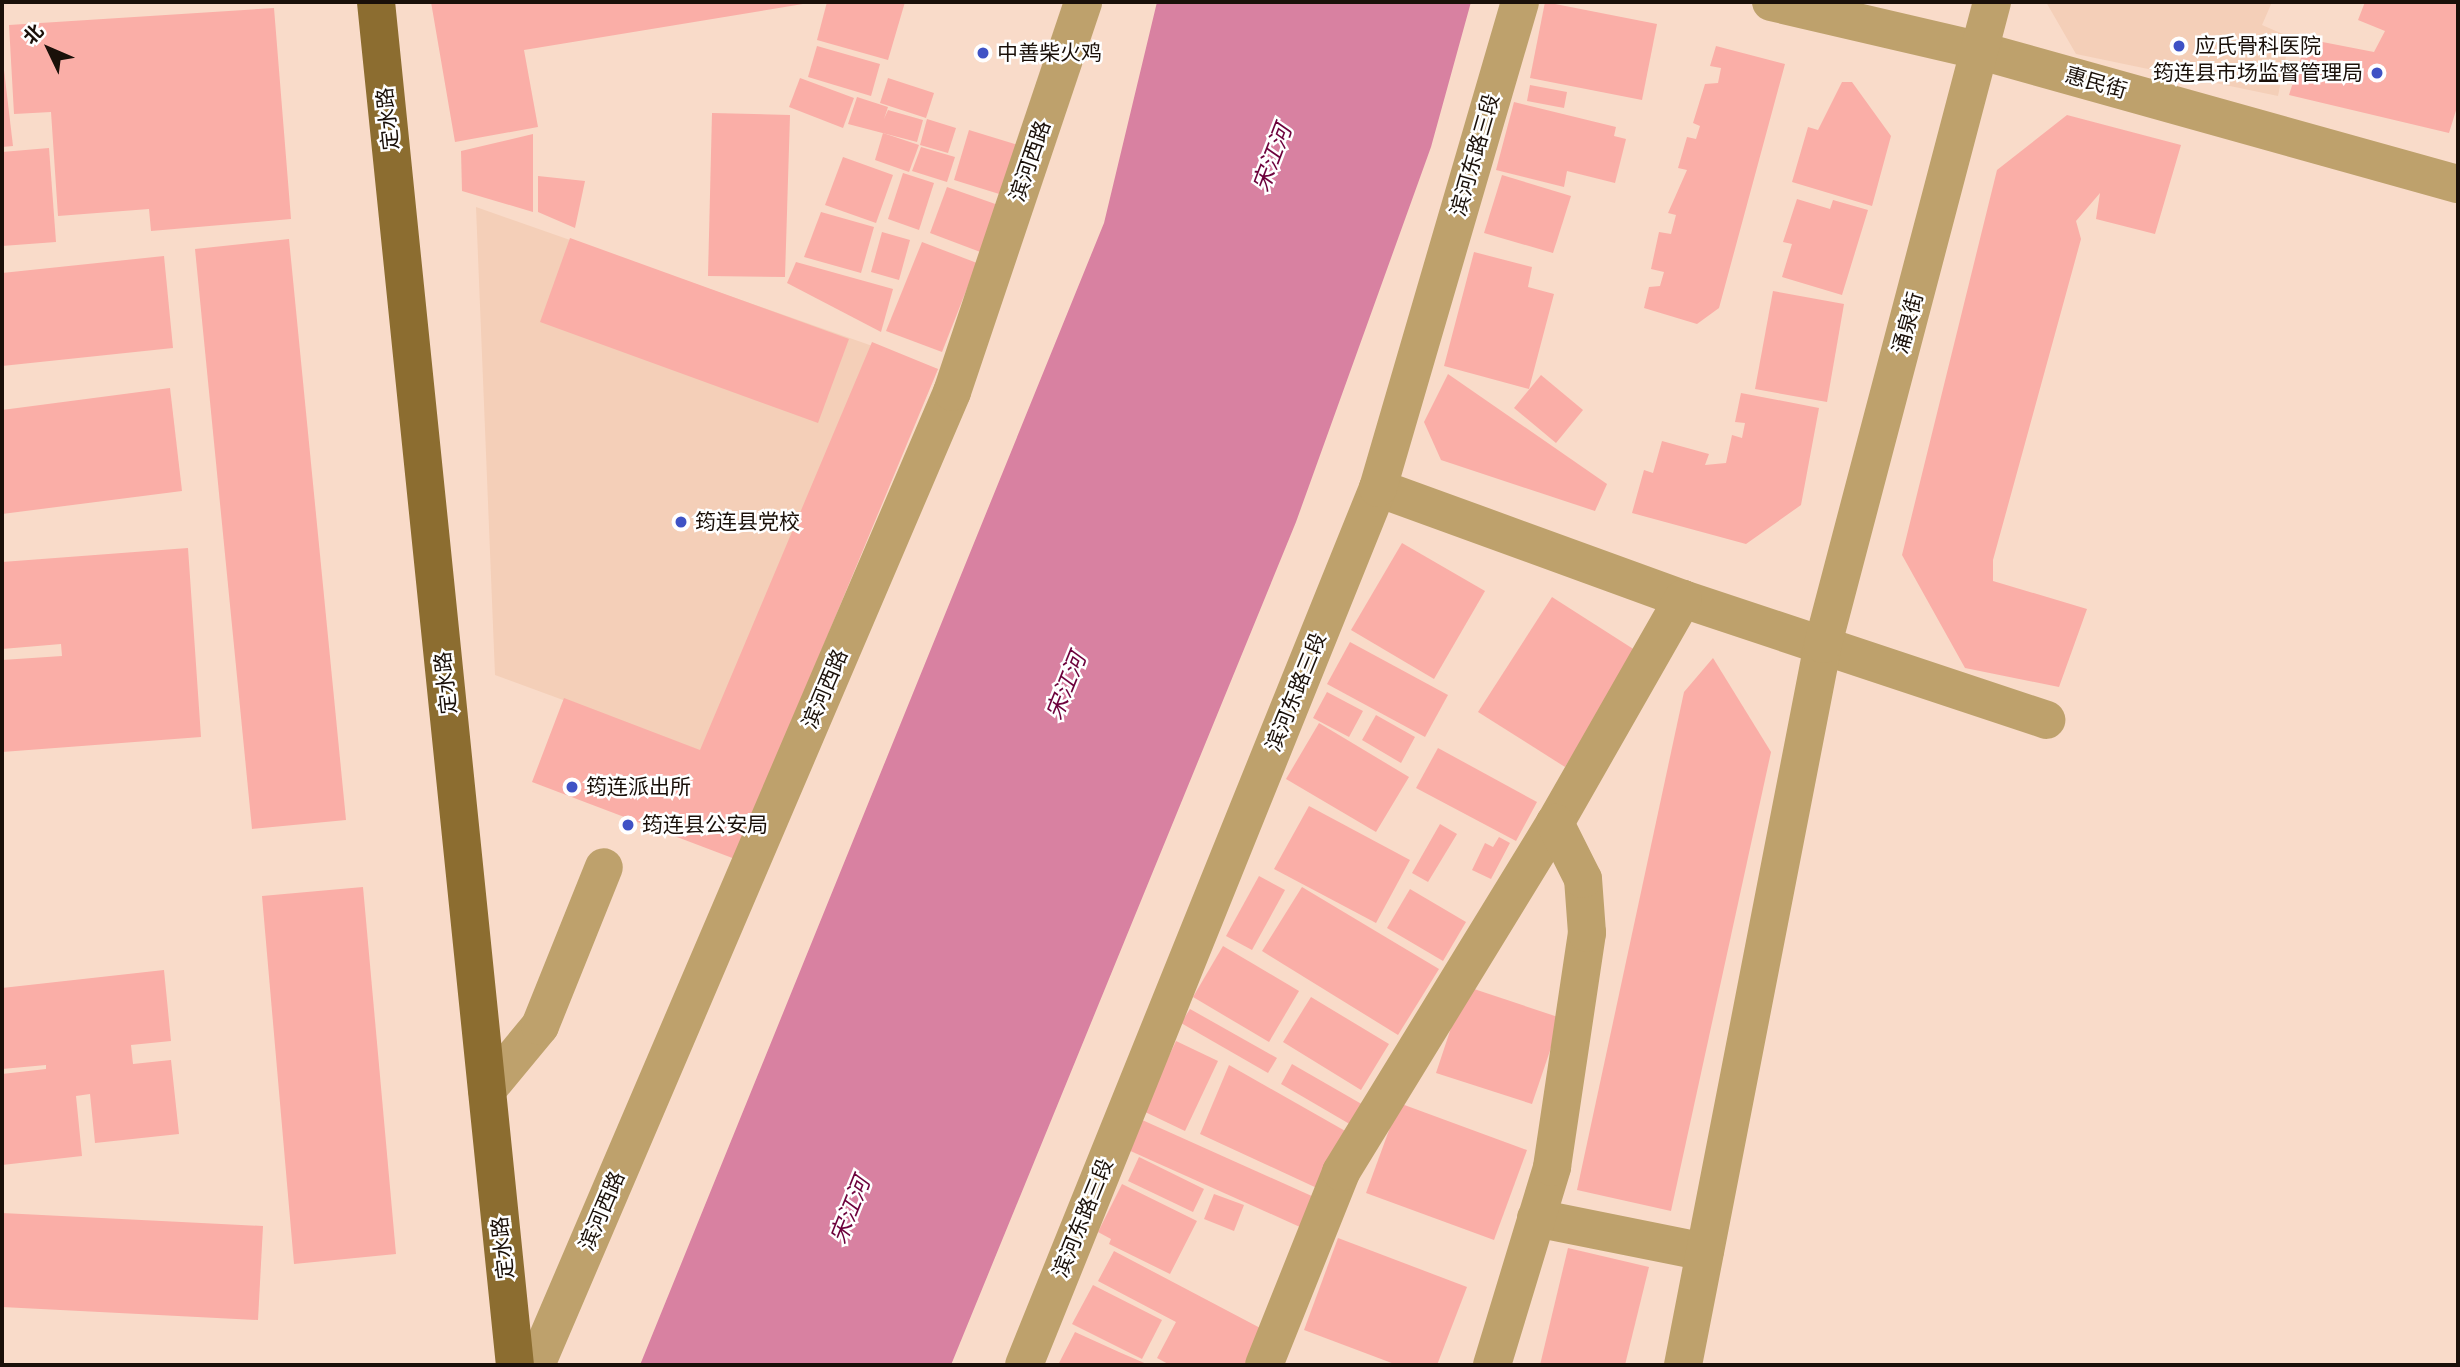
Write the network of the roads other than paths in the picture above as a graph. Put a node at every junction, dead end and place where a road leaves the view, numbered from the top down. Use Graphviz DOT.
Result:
graph roads {
  1 [pos="376,2"];
  2 [pos="1083,2"];
  3 [pos="1520,2"];
  4 [pos="1771,2"];
  5 [pos="1992,2"];
  6 [pos="1981,51"];
  7 [pos="2458,184"];
  8 [pos="1378,488"];
  9 [pos="1684,599"];
  10 [pos="1823,644"];
  11 [pos="2046,720"];
  12 [pos="1555,823"];
  13 [pos="604,867"];
  14 [pos="487,1090"];
  15 [pos="1536,1218"];
  16 [pos="1704,1252"];
  17 [pos="515,1365"];
  18 [pos="536,1365"];
  19 [pos="1024,1365"];
  20 [pos="1264,1365"];
  21 [pos="1492,1365"];
  22 [pos="1683,1365"];
  1 -- 14 [label="main road, 定水路"];
  2 -- 18 [label="street, 滨河西路"];
  3 -- 8 [label="street, 滨河东路三段"];
  4 -- 6 [label="street, 惠民街"];
  5 -- 6 [label="street, 涌泉街"];
  6 -- 7 [label="street, 惠民街"];
  6 -- 10 [label="street, 涌泉街"];
  8 -- 9 [label="street"];
  8 -- 19 [label="street, 滨河东路三段"];
  9 -- 10 [label="street"];
  9 -- 12 [label="street"];
  10 -- 11 [label="street"];
  10 -- 16 [label="street, 涌泉街"];
  12 -- 15 [label="street"];
  12 -- 20 [label="street"];
  13 -- 14 [label="street"];
  14 -- 17 [label="main road, 定水路"];
  15 -- 16 [label="street"];
  15 -- 21 [label="street"];
  16 -- 22 [label="street, 涌泉街"];
}
